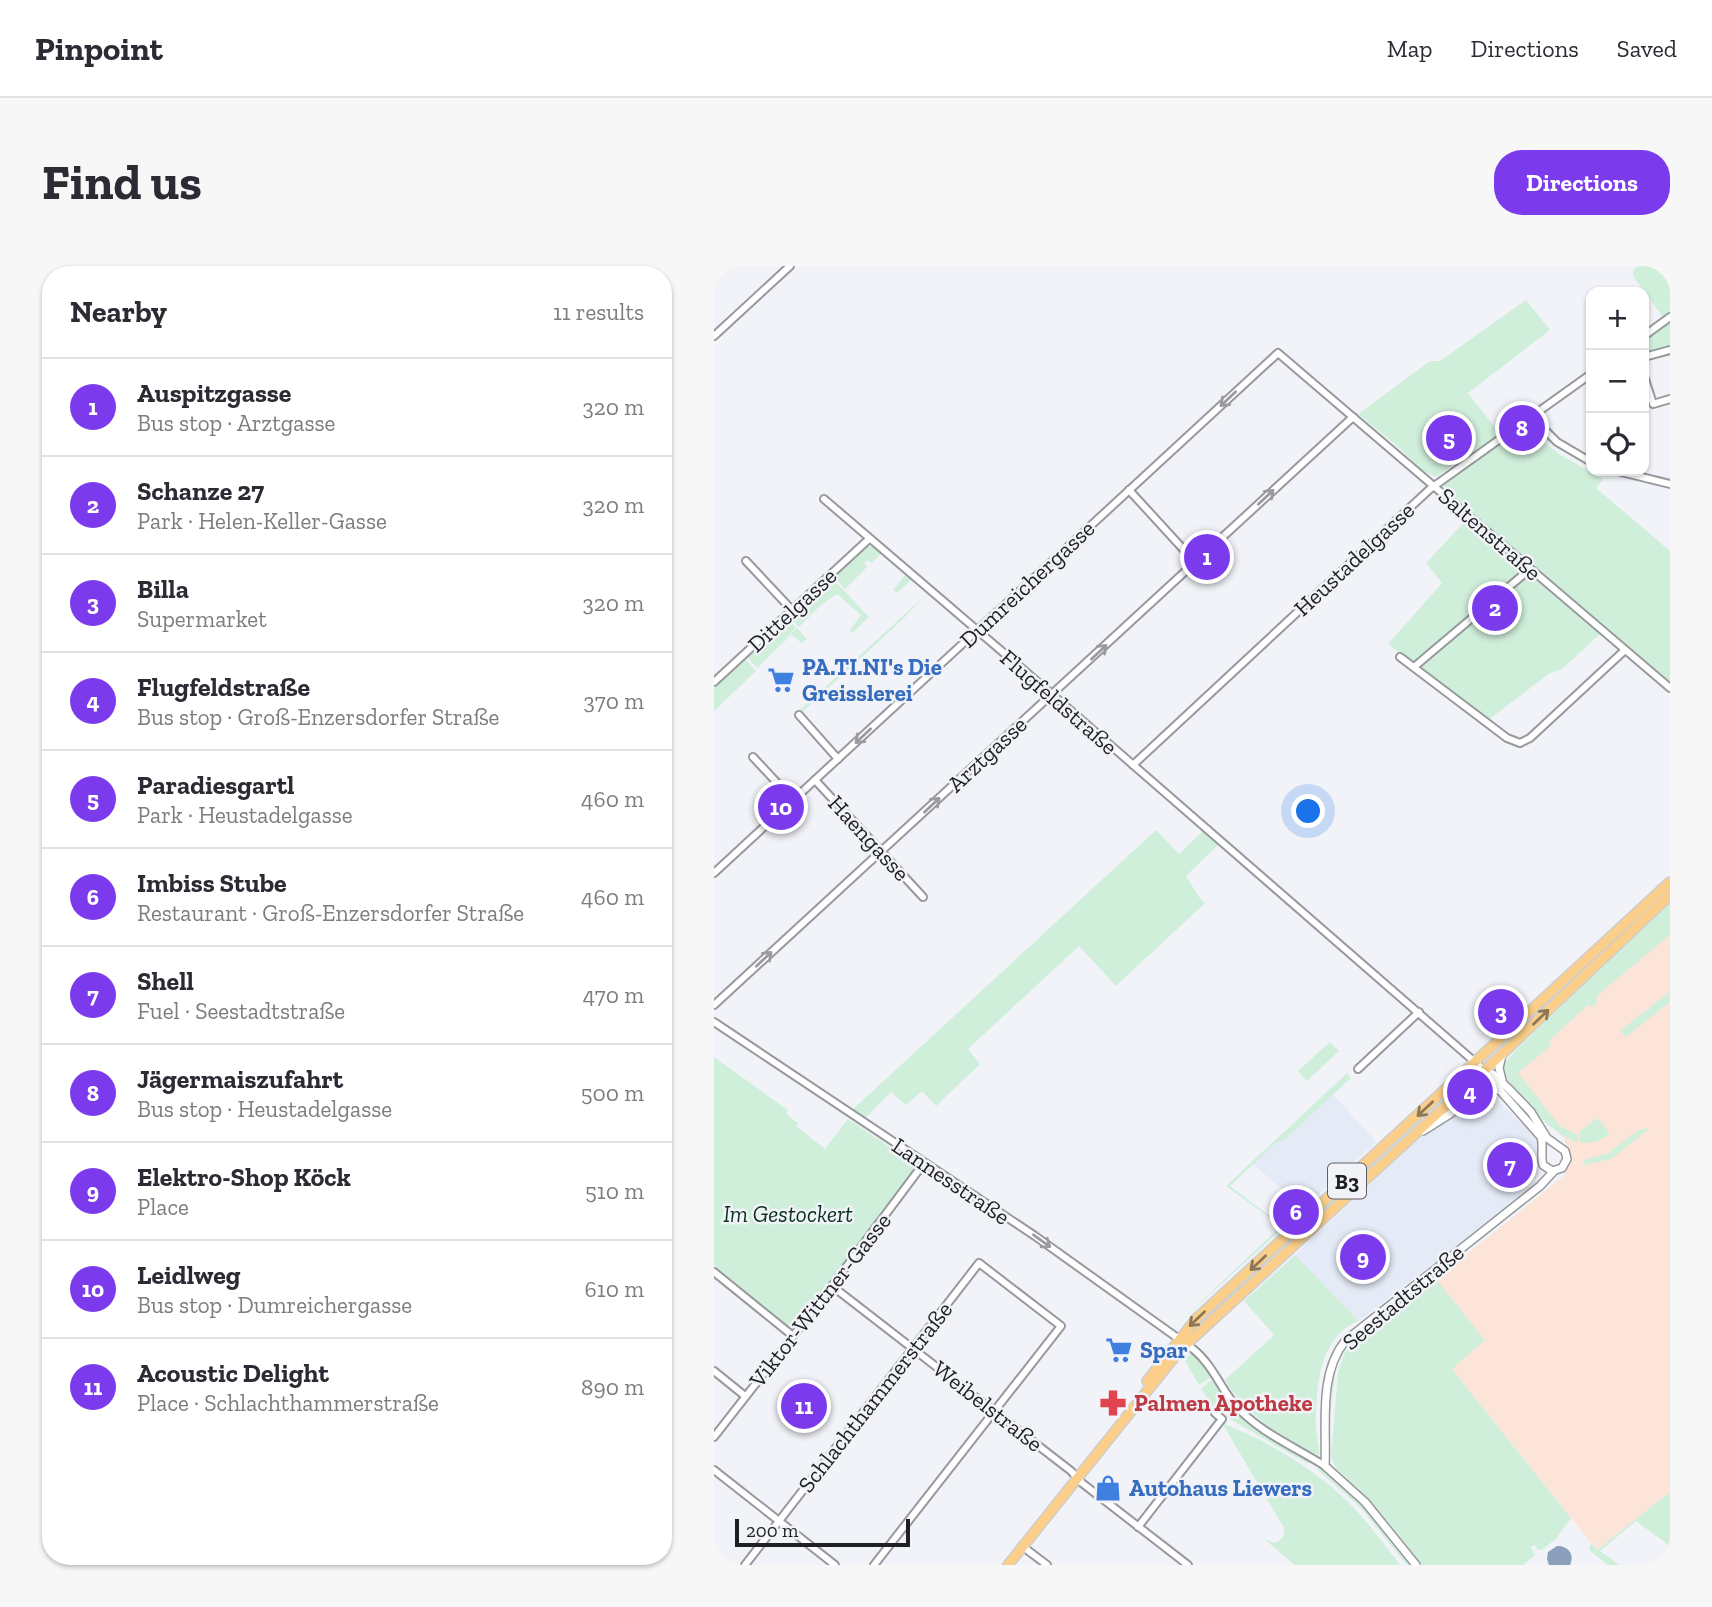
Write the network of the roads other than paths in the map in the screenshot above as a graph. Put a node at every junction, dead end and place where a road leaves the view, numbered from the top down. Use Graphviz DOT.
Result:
graph roads {
  1 [pos="790,266"];
  2 [pos="1670,317"];
  3 [pos="1649,332"];
  4 [pos="714,336"];
  5 [pos="1670,350"];
  6 [pos="1278,352"];
  7 [pos="1649,356"];
  8 [pos="1586,378"];
  9 [pos="1649,392"];
  10 [pos="1670,398"];
  11 [pos="1353,416"];
  12 [pos="1532,417"];
  13 [pos="1586,459"];
  14 [pos="1637,476"];
  15 [pos="1670,484"];
  16 [pos="1435,485"];
  17 [pos="1129,490"];
  18 [pos="824,499"];
  19 [pos="869,538"];
  20 [pos="746,561"];
  21 [pos="1195,562"];
  22 [pos="1530,569"];
  23 [pos="792,610"];
  24 [pos="977,631"];
  25 [pos="1625,650"];
  26 [pos="1399,657"];
  27 [pos="1414,667"];
  28 [pos="714,669"];
  29 [pos="720,676"];
  30 [pos="714,682"];
  31 [pos="1670,688"];
  32 [pos="1052,695"];
  33 [pos="799,716"];
  34 [pos="753,757"];
  35 [pos="838,759"];
  36 [pos="1133,765"];
  37 [pos="816,780"];
  38 [pos="793,800"];
  39 [pos="881,851"];
  40 [pos="714,873"];
  41 [pos="1670,882"];
  42 [pos="1670,895"];
  43 [pos="923,897"];
  44 [pos="714,1005"];
  45 [pos="1419,1013"];
  46 [pos="714,1022"];
  47 [pos="1503,1052"];
  48 [pos="1476,1063"];
  49 [pos="1358,1069"];
  50 [pos="1484,1071"];
  51 [pos="1508,1089"];
  52 [pos="1498,1090"];
  53 [pos="1557,1145"];
  54 [pos="1396,1150"];
  55 [pos="1542,1154"];
  56 [pos="924,1163"];
  57 [pos="1545,1166"];
  58 [pos="1554,1171"];
  59 [pos="1534,1190"];
  60 [pos="714,1272"];
  61 [pos="832,1286"];
  62 [pos="793,1336"];
  63 [pos="1182,1342"];
  64 [pos="912,1348"];
  65 [pos="714,1371"];
  66 [pos="745,1396"];
  67 [pos="994,1411"];
  68 [pos="1215,1413"];
  69 [pos="714,1437"];
  70 [pos="1325,1466"];
  71 [pos="714,1470"];
  72 [pos="1076,1477"];
  73 [pos="779,1521"];
  74 [pos="1138,1527"];
  75 [pos="1022,1546"];
  76 [pos="745,1565"];
  77 [pos="835,1565"];
  78 [pos="874,1565"];
  79 [pos="1008,1565"];
  80 [pos="1047,1565"];
  81 [pos="1188,1565"];
  82 [pos="1416,1565"];
  1 -- 4 [label="street"];
  2 -- 3 [label="street"];
  5 -- 7 [label="street"];
  6 -- 11 [label="street, Saltenstraße"];
  6 -- 17 [label="street, Dumreichergasse, one-way"];
  8 -- 12 [label="street, Heustadelgasse"];
  9 -- 10 [label="street"];
  11 -- 16 [label="street, Saltenstraße"];
  21 -- 11 [label="street, Arztgasse, one-way"];
  12 -- 13 [label="street"];
  12 -- 16 [label="street, Heustadelgasse"];
  14 -- 15 [label="street"];
  16 -- 22 [label="street, Saltenstraße"];
  16 -- 36 [label="street, Heustadelgasse"];
  17 -- 21 [label="street"];
  17 -- 24 [label="street, Dumreichergasse"];
  18 -- 19 [label="street, Flugfeldstraße"];
  19 -- 23 [label="street, Dittelgasse"];
  19 -- 24 [label="street, Flugfeldstraße"];
  20 -- 23 [label="street"];
  32 -- 21 [label="street, Arztgasse, one-way"];
  22 -- 25 [label="street, Saltenstraße"];
  22 -- 27 [label="street"];
  23 -- 29 [label="street, Dittelgasse"];
  24 -- 32 [label="street, Flugfeldstraße"];
  24 -- 35 [label="street, Dumreichergasse, one-way"];
  25 -- 27 [label="street"];
  25 -- 31 [label="street, Saltenstraße"];
  26 -- 27 [label="street"];
  28 -- 29 [label="street"];
  29 -- 30 [label="street, Dittelgasse"];
  32 -- 36 [label="street, Flugfeldstraße"];
  39 -- 32 [label="street, Arztgasse, one-way"];
  33 -- 35 [label="street"];
  34 -- 38 [label="street"];
  35 -- 37 [label="street, Dumreichergasse"];
  36 -- 45 [label="street, Flugfeldstraße"];
  37 -- 38 [label="street, Dumreichergasse"];
  37 -- 39 [label="street, Haengasse"];
  38 -- 40 [label="street, Dumreichergasse"];
  39 -- 43 [label="street, Haengasse"];
  44 -- 39 [label="street, Arztgasse, one-way"];
  41 -- 48 [label="main road, B3"];
  47 -- 42 [label="main road, B3, one-way"];
  45 -- 48 [label="street, Flugfeldstraße"];
  45 -- 49 [label="street"];
  46 -- 56 [label="street, Lannesstraße"];
  47 -- 50 [label="main road, B3"];
  47 -- 51 [label="street"];
  48 -- 50 [label="street, Flugfeldstraße"];
  48 -- 63 [label="main road, B3, one-way"];
  50 -- 51 [label="street"];
  50 -- 52 [label="street"];
  50 -- 54 [label="main road, B3"];
  51 -- 53 [label="street"];
  52 -- 54 [label="street"];
  52 -- 55 [label="street"];
  53 -- 55 [label="street"];
  53 -- 58 [label="street"];
  54 -- 63 [label="main road, B3"];
  55 -- 57 [label="street"];
  56 -- 61 [label="street, Viktor-Wittner-Gasse"];
  56 -- 63 [label="street, Lannesstraße, one-way"];
  57 -- 58 [label="street"];
  57 -- 59 [label="street, Seestadtstraße"];
  58 -- 59 [label="street, Seestadtstraße"];
  59 -- 70 [label="street, Seestadtstraße"];
  60 -- 62 [label="street"];
  61 -- 62 [label="street, Viktor-Wittner-Gasse"];
  61 -- 64 [label="street, Weibelstraße"];
  62 -- 66 [label="street, Viktor-Wittner-Gasse"];
  63 -- 70 [label="street, Lannesstraße"];
  63 -- 72 [label="main road, B3"];
  64 -- 67 [label="street, Weibelstraße"];
  64 -- 67 [label="street, Schlachthammerstraße"];
  64 -- 73 [label="street, Schlachthammerstraße"];
  65 -- 66 [label="street"];
  66 -- 69 [label="street, Viktor-Wittner-Gasse"];
  67 -- 72 [label="street, Weibelstraße"];
  67 -- 78 [label="street"];
  68 -- 74 [label="street"];
  70 -- 82 [label="street"];
  71 -- 73 [label="street"];
  72 -- 74 [label="street, Weibelstraße"];
  72 -- 75 [label="main road, B3"];
  73 -- 76 [label="street, Schlachthammerstraße"];
  73 -- 77 [label="street"];
  74 -- 81 [label="street, Weibelstraße"];
  75 -- 79 [label="main road, B3"];
  75 -- 80 [label="street"];
}
